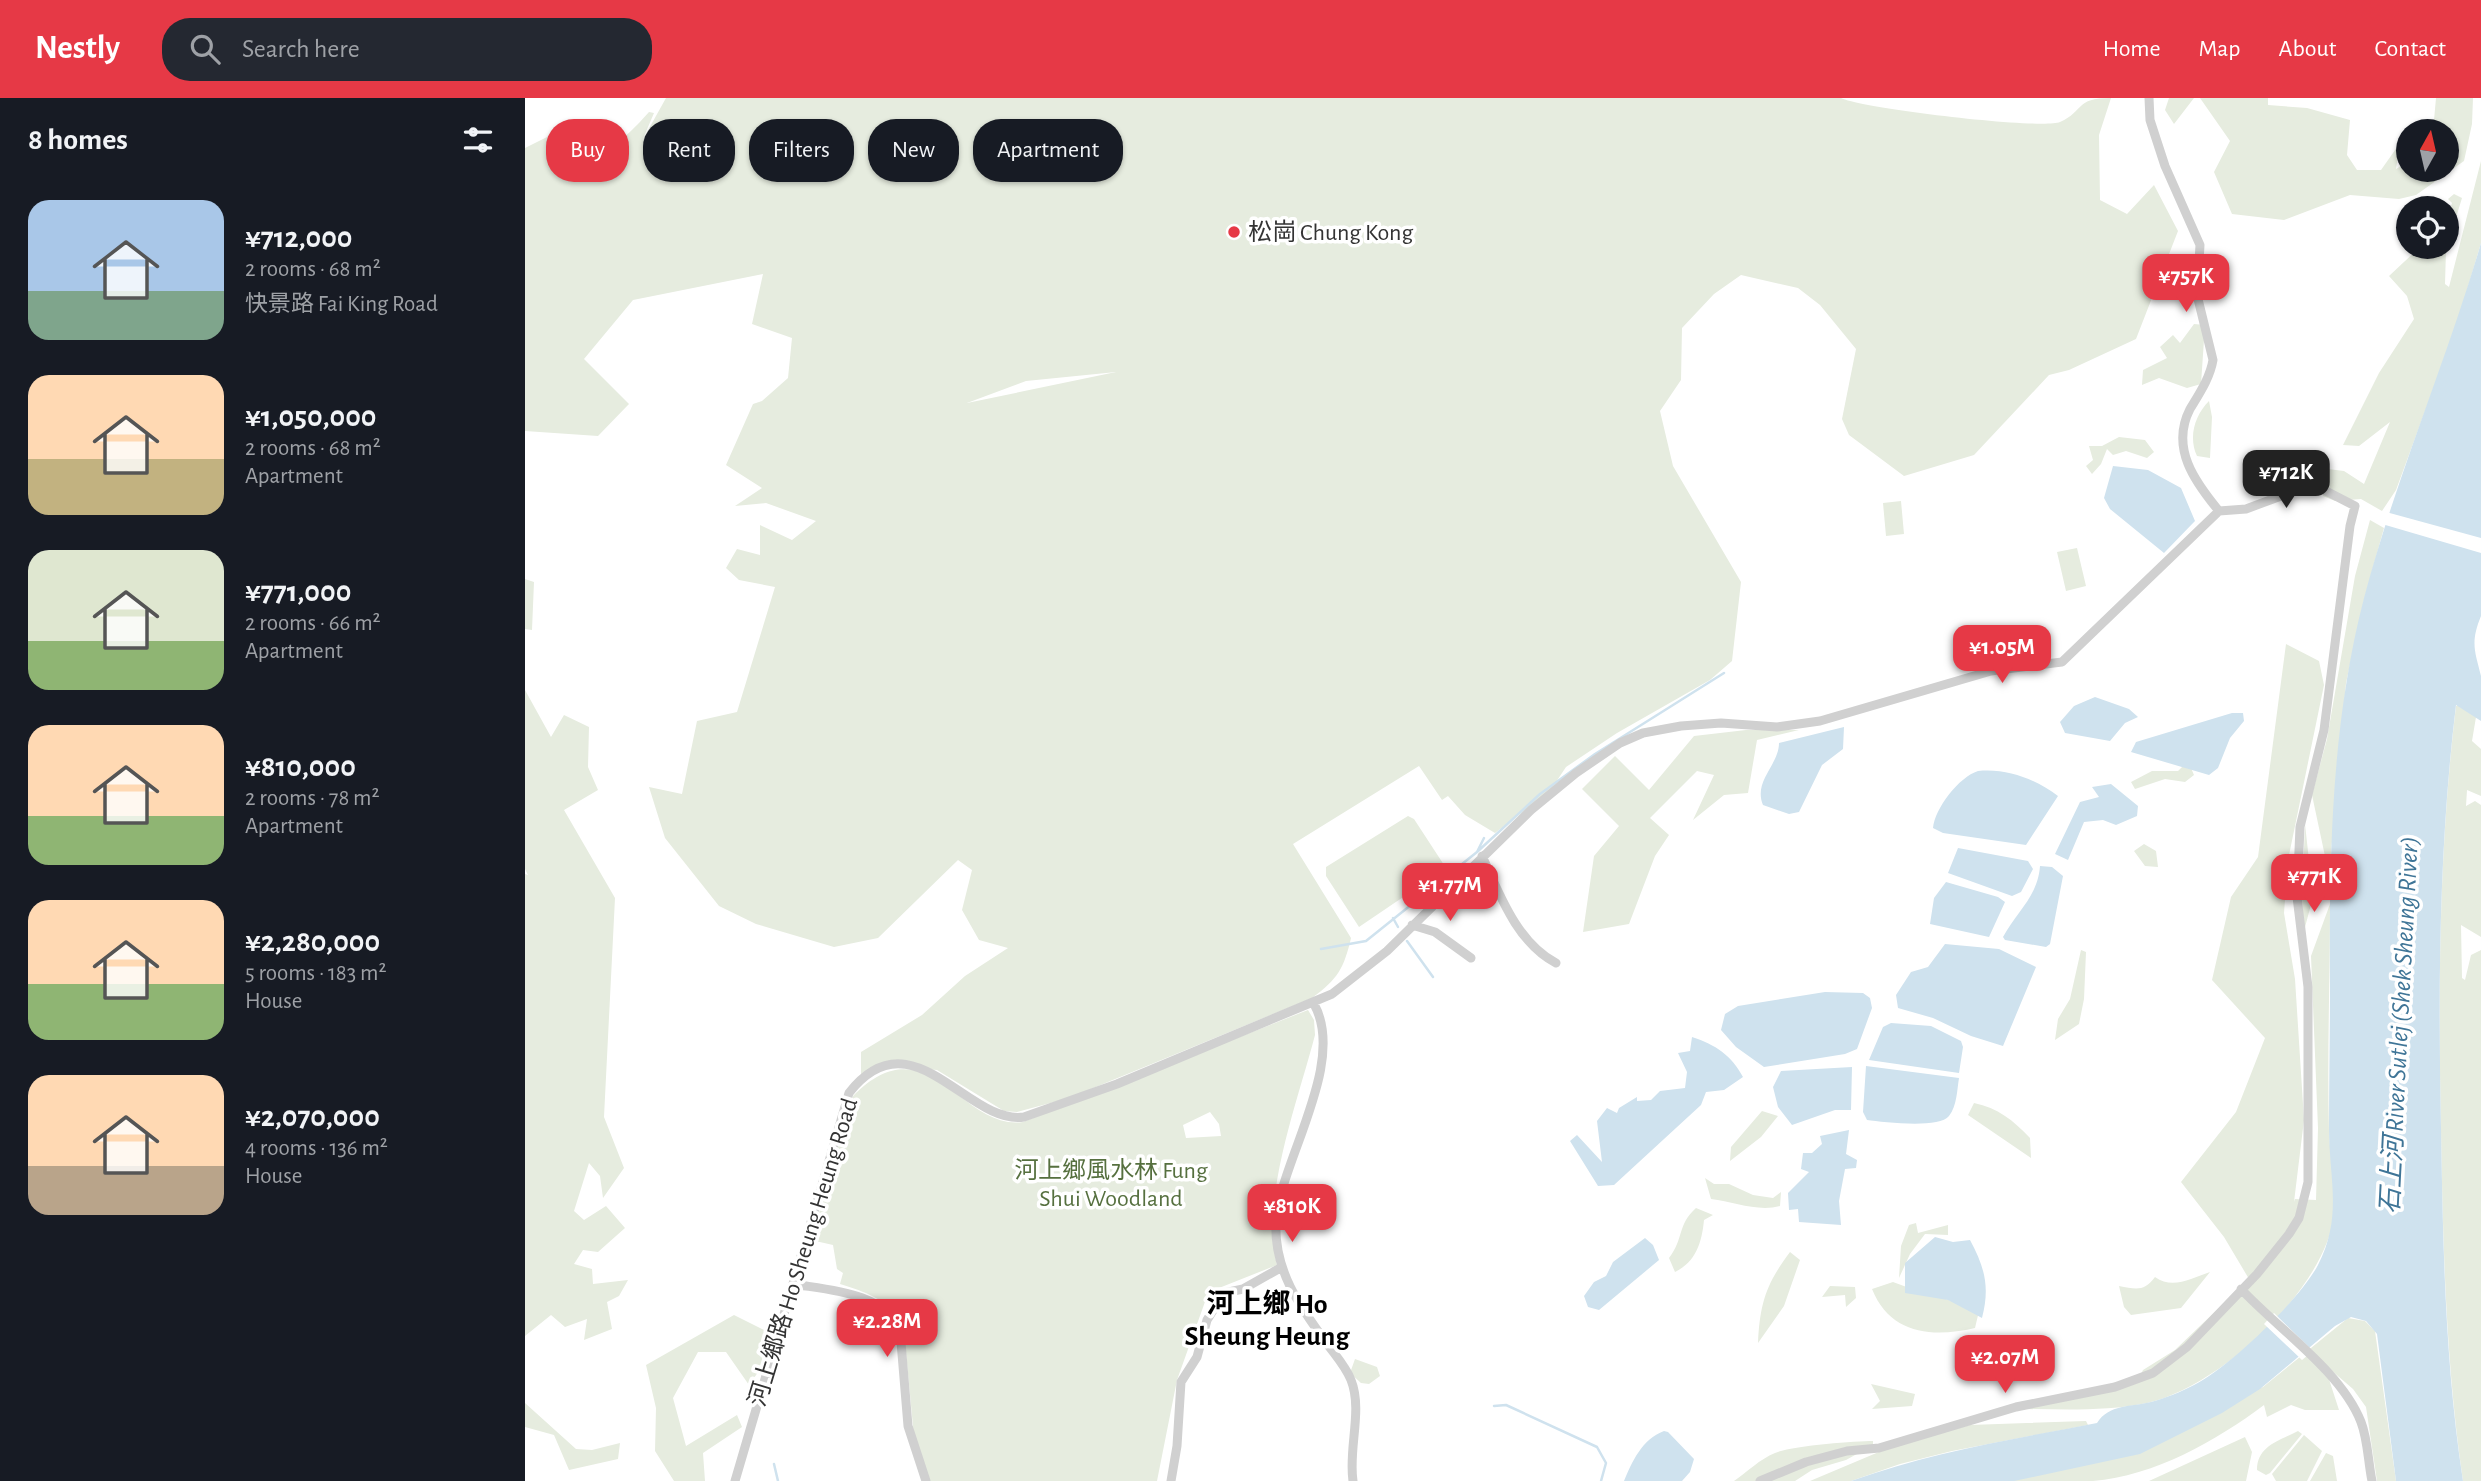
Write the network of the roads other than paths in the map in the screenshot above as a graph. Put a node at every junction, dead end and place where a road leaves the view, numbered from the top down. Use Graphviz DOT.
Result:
graph roads {
  1 [pos="2149,98"];
  2 [pos="2219,511"];
  3 [pos="1482,856"];
  4 [pos="1412,925"];
  5 [pos="1471,958"];
  6 [pos="1556,963"];
  7 [pos="1314,1004"];
  8 [pos="1282,1267"];
  9 [pos="793,1283"];
  10 [pos="2241,1289"];
  11 [pos="735,1481"];
  12 [pos="926,1481"];
  13 [pos="1171,1481"];
  14 [pos="1353,1481"];
  15 [pos="1760,1481"];
  16 [pos="2372,1481"];
  1 -- 2 [label="street"];
  2 -- 3 [label="street, 河上鄉路 Ho Sheung Heung Road"];
  2 -- 10 [label="street"];
  3 -- 4 [label="street, 河上鄉路 Ho Sheung Heung Road"];
  3 -- 6 [label="street"];
  4 -- 5 [label="street"];
  4 -- 7 [label="street, 河上鄉路 Ho Sheung Heung Road"];
  7 -- 8 [label="street"];
  7 -- 9 [label="street, 河上鄉路 Ho Sheung Heung Road"];
  8 -- 13 [label="street"];
  8 -- 14 [label="street"];
  9 -- 11 [label="street, 河上鄉路 Ho Sheung Heung Road"];
  9 -- 12 [label="street"];
  10 -- 15 [label="street"];
  10 -- 16 [label="street"];
}
